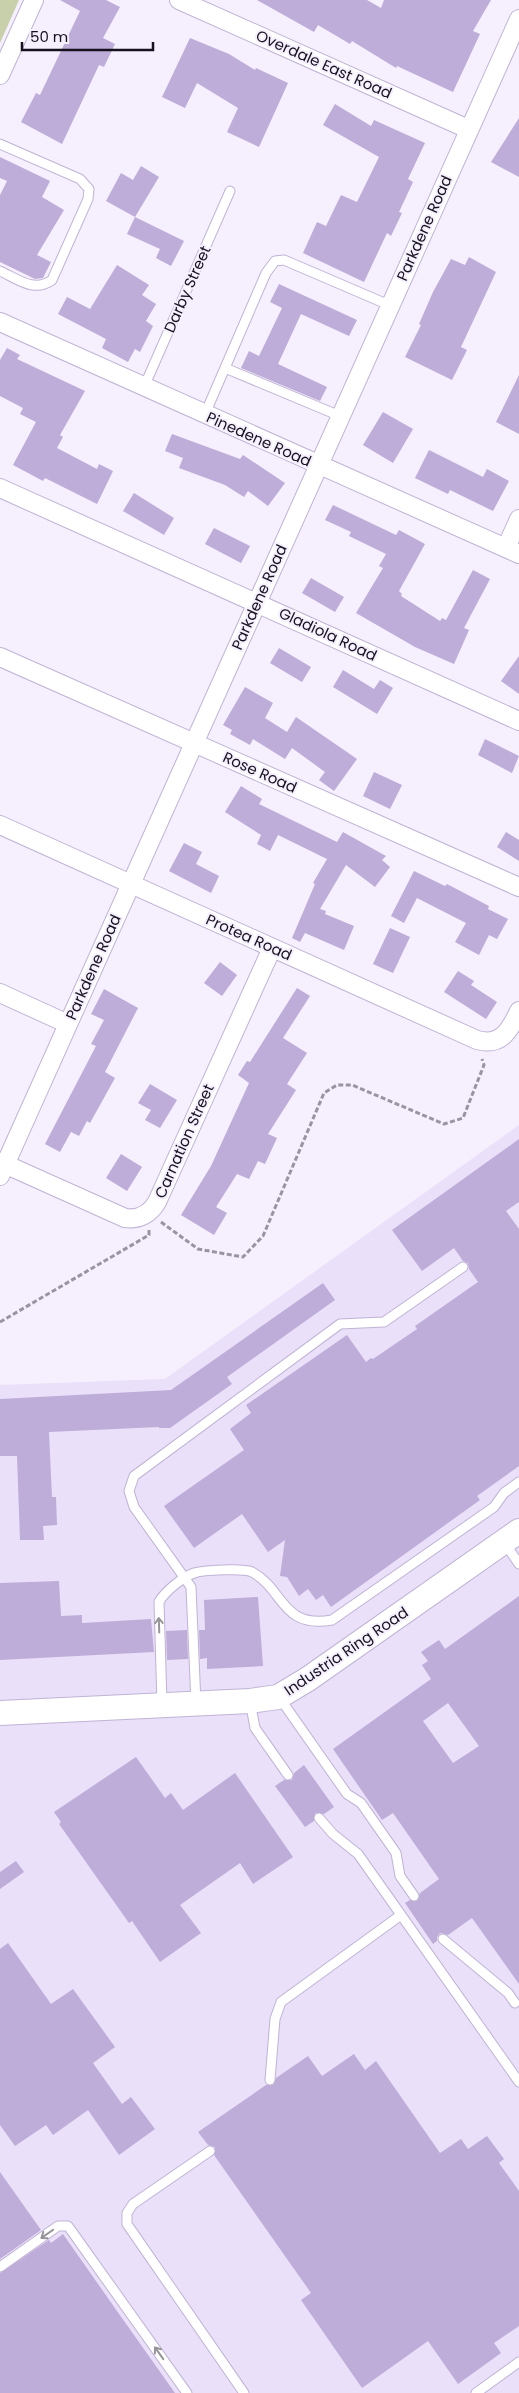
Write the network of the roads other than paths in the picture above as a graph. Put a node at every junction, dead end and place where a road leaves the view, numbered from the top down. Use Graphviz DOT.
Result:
graph roads {
  1 [pos="34,0"];
  2 [pos="179,0"];
  3 [pos="519,19"];
  4 [pos="0,75"];
  5 [pos="468,128"];
  6 [pos="0,144"];
  7 [pos="230,191"];
  8 [pos="0,271"];
  9 [pos="389,305"];
  10 [pos="0,322"];
  11 [pos="225,368"];
  12 [pos="144,387"];
  13 [pos="204,414"];
  14 [pos="340,416"];
  15 [pos="318,465"];
  16 [pos="0,488"];
  17 [pos="519,519"];
  18 [pos="512,551"];
  19 [pos="257,602"];
  20 [pos="0,657"];
  21 [pos="519,722"];
  22 [pos="194,742"];
  23 [pos="0,825"];
  24 [pos="130,884"];
  25 [pos="519,888"];
  26 [pos="272,948"];
  27 [pos="0,993"];
  28 [pos="519,1011"];
  29 [pos="68,1024"];
  30 [pos="2,1168"];
  31 [pos="463,1267"];
  32 [pos="519,1482"];
  33 [pos="511,1537"];
  34 [pos="519,1564"];
  35 [pos="185,1578"];
  36 [pos="278,1697"];
  37 [pos="250,1701"];
  38 [pos="196,1705"];
  39 [pos="162,1706"];
  40 [pos="0,1714"];
  41 [pos="288,1775"];
  42 [pos="319,1818"];
  43 [pos="414,1896"];
  44 [pos="401,1915"];
  45 [pos="443,1939"];
  46 [pos="515,2003"];
  47 [pos="270,2080"];
  48 [pos="519,2082"];
  49 [pos="210,2151"];
  50 [pos="0,2267"];
  51 [pos="519,2362"];
  52 [pos="187,2393"];
  53 [pos="244,2393"];
  54 [pos="476,2393"];
  1 -- 4 [label="street"];
  2 -- 5 [label="street, Overdale East Road"];
  3 -- 5 [label="street, Parkdene Road"];
  5 -- 9 [label="street, Parkdene Road"];
  6 -- 8 [label="lane"];
  7 -- 12 [label="lane, Darby Street"];
  9 -- 11 [label="lane"];
  9 -- 14 [label="street, Parkdene Road"];
  10 -- 12 [label="street, Pinedene Road"];
  11 -- 13 [label="lane"];
  11 -- 14 [label="lane"];
  12 -- 13 [label="street, Pinedene Road"];
  13 -- 15 [label="street, Pinedene Road"];
  14 -- 15 [label="street, Parkdene Road"];
  15 -- 18 [label="street, Pinedene Road"];
  15 -- 19 [label="street, Parkdene Road"];
  16 -- 19 [label="street, Gladiola Road"];
  17 -- 18 [label="street"];
  19 -- 21 [label="street, Gladiola Road"];
  19 -- 22 [label="street, Parkdene Road"];
  20 -- 22 [label="street, Rose Road"];
  22 -- 24 [label="street, Parkdene Road"];
  22 -- 25 [label="street, Rose Road"];
  23 -- 24 [label="street, Protea Road"];
  24 -- 26 [label="street, Protea Road"];
  24 -- 29 [label="street, Parkdene Road"];
  26 -- 28 [label="street, Protea Road"];
  26 -- 30 [label="street, Carnation Street"];
  27 -- 29 [label="street"];
  29 -- 30 [label="street, Parkdene Road"];
  31 -- 35 [label="lane"];
  32 -- 35 [label="lane"];
  33 -- 34 [label="lane"];
  33 -- 36 [label="street, Industria Ring Road"];
  35 -- 38 [label="lane"];
  39 -- 35 [label="lane, one-way"];
  36 -- 37 [label="street, Industria Ring Road"];
  36 -- 43 [label="lane"];
  37 -- 38 [label="street, Industria Ring Road"];
  37 -- 41 [label="lane"];
  38 -- 39 [label="street, Industria Ring Road"];
  39 -- 40 [label="street, Industria Ring Road"];
  42 -- 44 [label="lane"];
  44 -- 47 [label="lane"];
  44 -- 48 [label="lane"];
  45 -- 46 [label="lane"];
  49 -- 53 [label="lane"];
  52 -- 50 [label="lane, one-way"];
  51 -- 54 [label="lane"];
}
